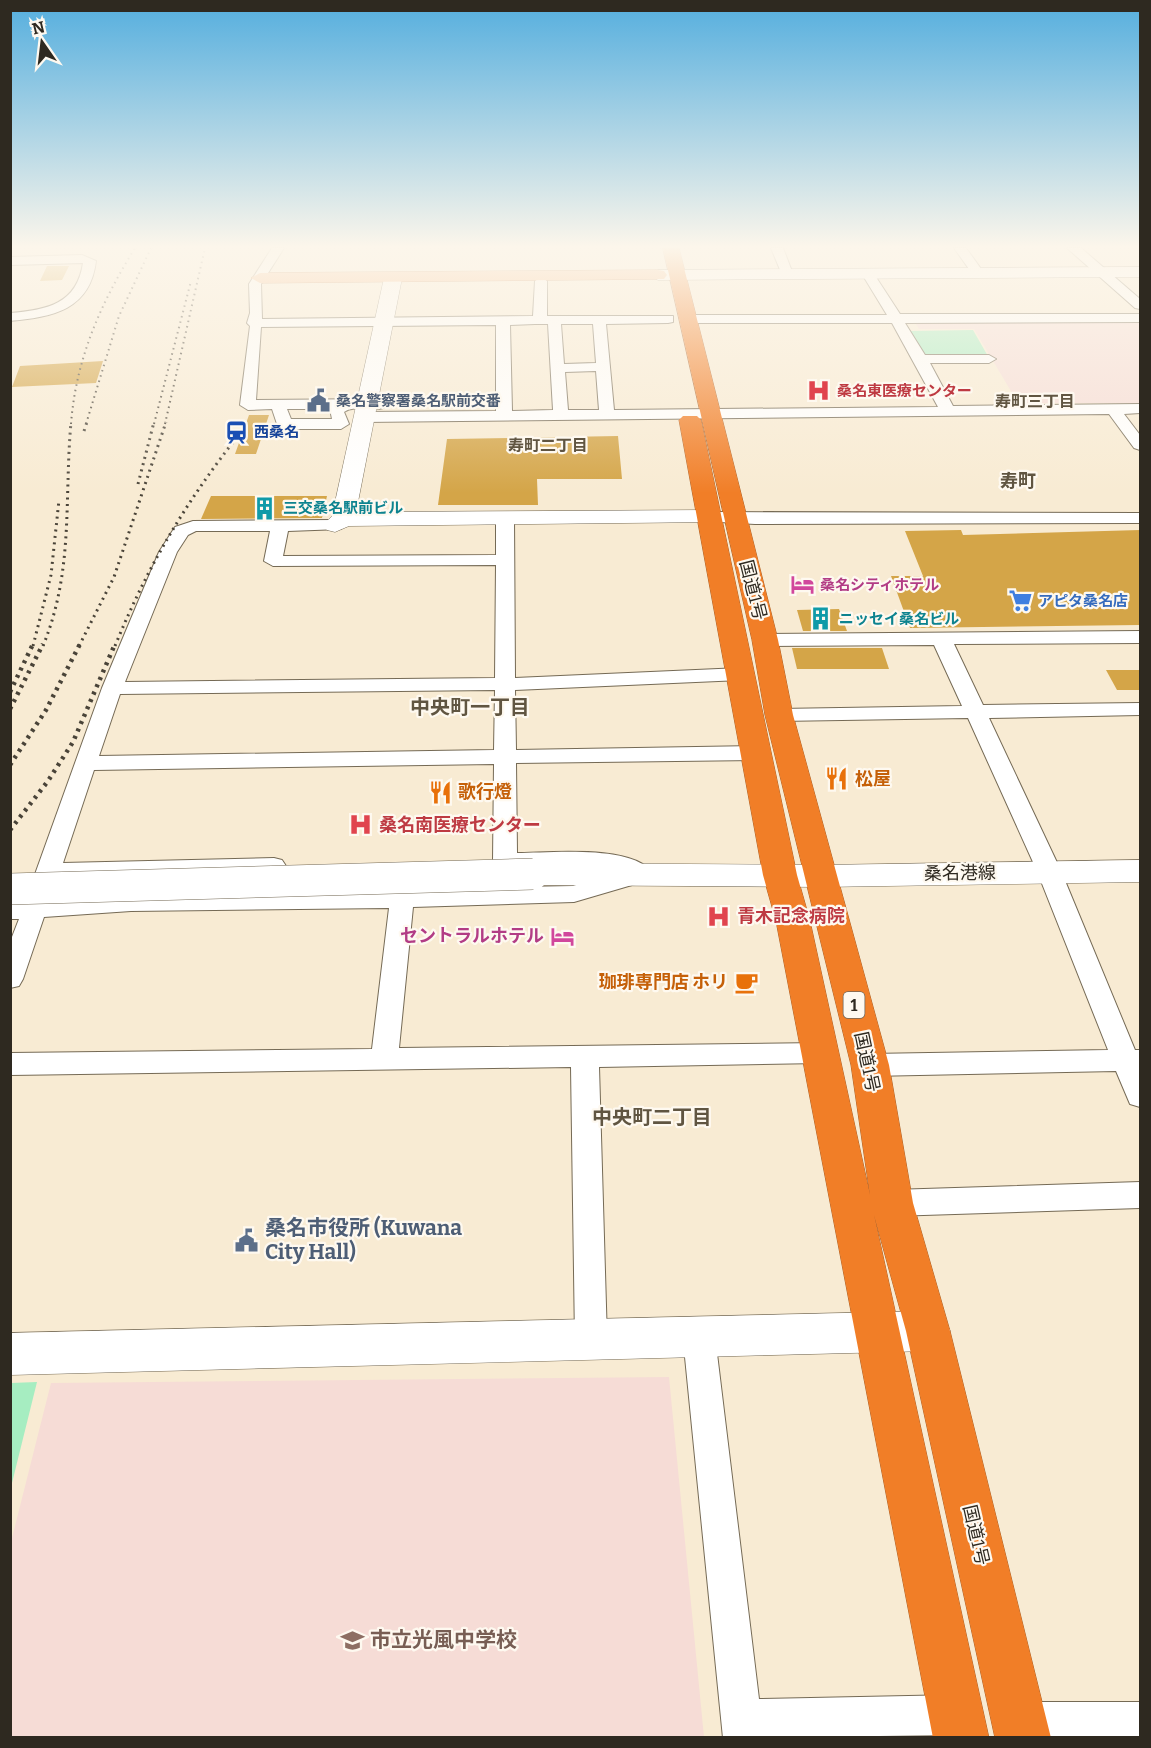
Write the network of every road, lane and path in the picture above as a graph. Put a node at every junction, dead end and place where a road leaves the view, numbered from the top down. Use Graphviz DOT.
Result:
graph roads {
  1 [pos="252,330"];
  2 [pos="383,330"];
  3 [pos="503,330"];
  4 [pos="549,330"];
  5 [pos="600,330"];
  6 [pos="680,330"];
  7 [pos="902,330"];
  8 [pos="921,359"];
  9 [pos="989,359"];
  10 [pos="602,367"];
  11 [pos="558,368"];
  12 [pos="397,404"];
  13 [pos="278,405"];
  14 [pos="1113,409"];
  15 [pos="1140,409"];
  16 [pos="365,411"];
  17 [pos="948,411"];
  18 [pos="699,413"];
  19 [pos="607,414"];
  20 [pos="561,415"];
  21 [pos="308,416"];
  22 [pos="504,416"];
  23 [pos="1140,445"];
  24 [pos="506,518"];
  25 [pos="722,518"];
  26 [pos="1140,518"];
  27 [pos="339,522"];
  28 [pos="280,526"];
  29 [pos="506,560"];
  30 [pos="1140,638"];
  31 [pos="765,640"];
  32 [pos="942,640"];
  33 [pos="741,674"];
  34 [pos="507,684"];
  35 [pos="112,688"];
  36 [pos="1140,710"];
  37 [pos="975,711"];
  38 [pos="779,715"];
  39 [pos="756,753"];
  40 [pos="507,756"];
  41 [pos="87,763"];
  42 [pos="519,868"];
  43 [pos="1140,870"];
  44 [pos="48,871"];
  45 [pos="1049,871"];
  46 [pos="641,874"];
  47 [pos="780,875"];
  48 [pos="821,876"];
  49 [pos="402,899"];
  50 [pos="18,903"];
  51 [pos="10,979"];
  52 [pos="820,1053"];
  53 [pos="585,1057"];
  54 [pos="384,1059"];
  55 [pos="1133,1060"];
  56 [pos="10,1064"];
  57 [pos="870,1065"];
  58 [pos="1140,1096"];
  59 [pos="1140,1196"];
  60 [pos="892,1203"];
  61 [pos="928,1331"];
  62 [pos="877,1332"];
  63 [pos="699,1336"];
  64 [pos="591,1340"];
  65 [pos="10,1354"];
  66 [pos="1140,1722"];
  67 [pos="959,1726"];
  68 [pos="742,1728"];
  69 [pos="1022,1730"];
  1 -- 13 [label="street"];
  2 -- 16 [label="street"];
  3 -- 22 [label="street"];
  4 -- 11 [label="street"];
  5 -- 10 [label="street"];
  6 -- 18 [label="highway, 国道1号 / 1"];
  7 -- 8 [label="street"];
  8 -- 9 [label="street"];
  8 -- 17 [label="street"];
  10 -- 11 [label="street"];
  10 -- 19 [label="street"];
  11 -- 20 [label="street"];
  12 -- 16 [label="street"];
  13 -- 21 [label="street"];
  13 -- 21 [label="street"];
  14 -- 15 [label="street"];
  14 -- 17 [label="street"];
  14 -- 23 [label="street"];
  16 -- 21 [label="street"];
  16 -- 22 [label="street"];
  16 -- 27 [label="street"];
  17 -- 18 [label="street"];
  18 -- 19 [label="street"];
  18 -- 25 [label="highway, 国道1号 / 1"];
  19 -- 20 [label="street"];
  20 -- 22 [label="street"];
  24 -- 25 [label="street"];
  24 -- 27 [label="street"];
  24 -- 29 [label="street"];
  25 -- 26 [label="street"];
  25 -- 31 [label="highway, 国道1号 / 1"];
  25 -- 33 [label="highway, 国道1号 / 1"];
  27 -- 28 [label="street"];
  28 -- 29 [label="street"];
  28 -- 35 [label="street"];
  29 -- 34 [label="street"];
  30 -- 32 [label="street"];
  31 -- 32 [label="street"];
  31 -- 38 [label="highway, 国道1号 / 1"];
  32 -- 37 [label="street"];
  33 -- 34 [label="street"];
  33 -- 39 [label="highway, 国道1号 / 1"];
  34 -- 35 [label="street"];
  34 -- 40 [label="street"];
  35 -- 41 [label="street"];
  36 -- 37 [label="street"];
  37 -- 38 [label="street"];
  37 -- 45 [label="street"];
  38 -- 48 [label="highway, 国道1号 / 1"];
  39 -- 40 [label="street"];
  39 -- 47 [label="highway, 国道1号 / 1"];
  40 -- 41 [label="street"];
  40 -- 42 [label="street"];
  41 -- 44 [label="street"];
  42 -- 44 [label="street"];
  42 -- 46 [label="street, 桑名港線"];
  42 -- 50 [label="street, 桑名港線, bridge"];
  43 -- 45 [label="street, 桑名港線"];
  44 -- 50 [label="street"];
  45 -- 48 [label="street, 桑名港線"];
  45 -- 55 [label="street"];
  46 -- 47 [label="street, 桑名港線"];
  46 -- 49 [label="street"];
  47 -- 48 [label="street, 桑名港線"];
  47 -- 52 [label="highway, 国道1号 / 1"];
  48 -- 57 [label="highway, 国道1号 / 1"];
  49 -- 50 [label="street"];
  49 -- 54 [label="street"];
  50 -- 51 [label="street"];
  52 -- 53 [label="street"];
  52 -- 62 [label="highway, 国道1号 / 1"];
  53 -- 54 [label="street"];
  53 -- 64 [label="street"];
  54 -- 56 [label="street"];
  55 -- 57 [label="street"];
  55 -- 58 [label="street"];
  57 -- 60 [label="highway, 国道1号 / 1"];
  59 -- 60 [label="street"];
  60 -- 61 [label="highway, 国道1号 / 1"];
  61 -- 62 [label="street"];
  61 -- 69 [label="highway, 国道1号 / 1"];
  62 -- 63 [label="street"];
  62 -- 67 [label="highway, 国道1号 / 1"];
  63 -- 64 [label="street"];
  63 -- 68 [label="street"];
  64 -- 65 [label="street"];
  66 -- 69 [label="street"];
  67 -- 68 [label="street"];
}
